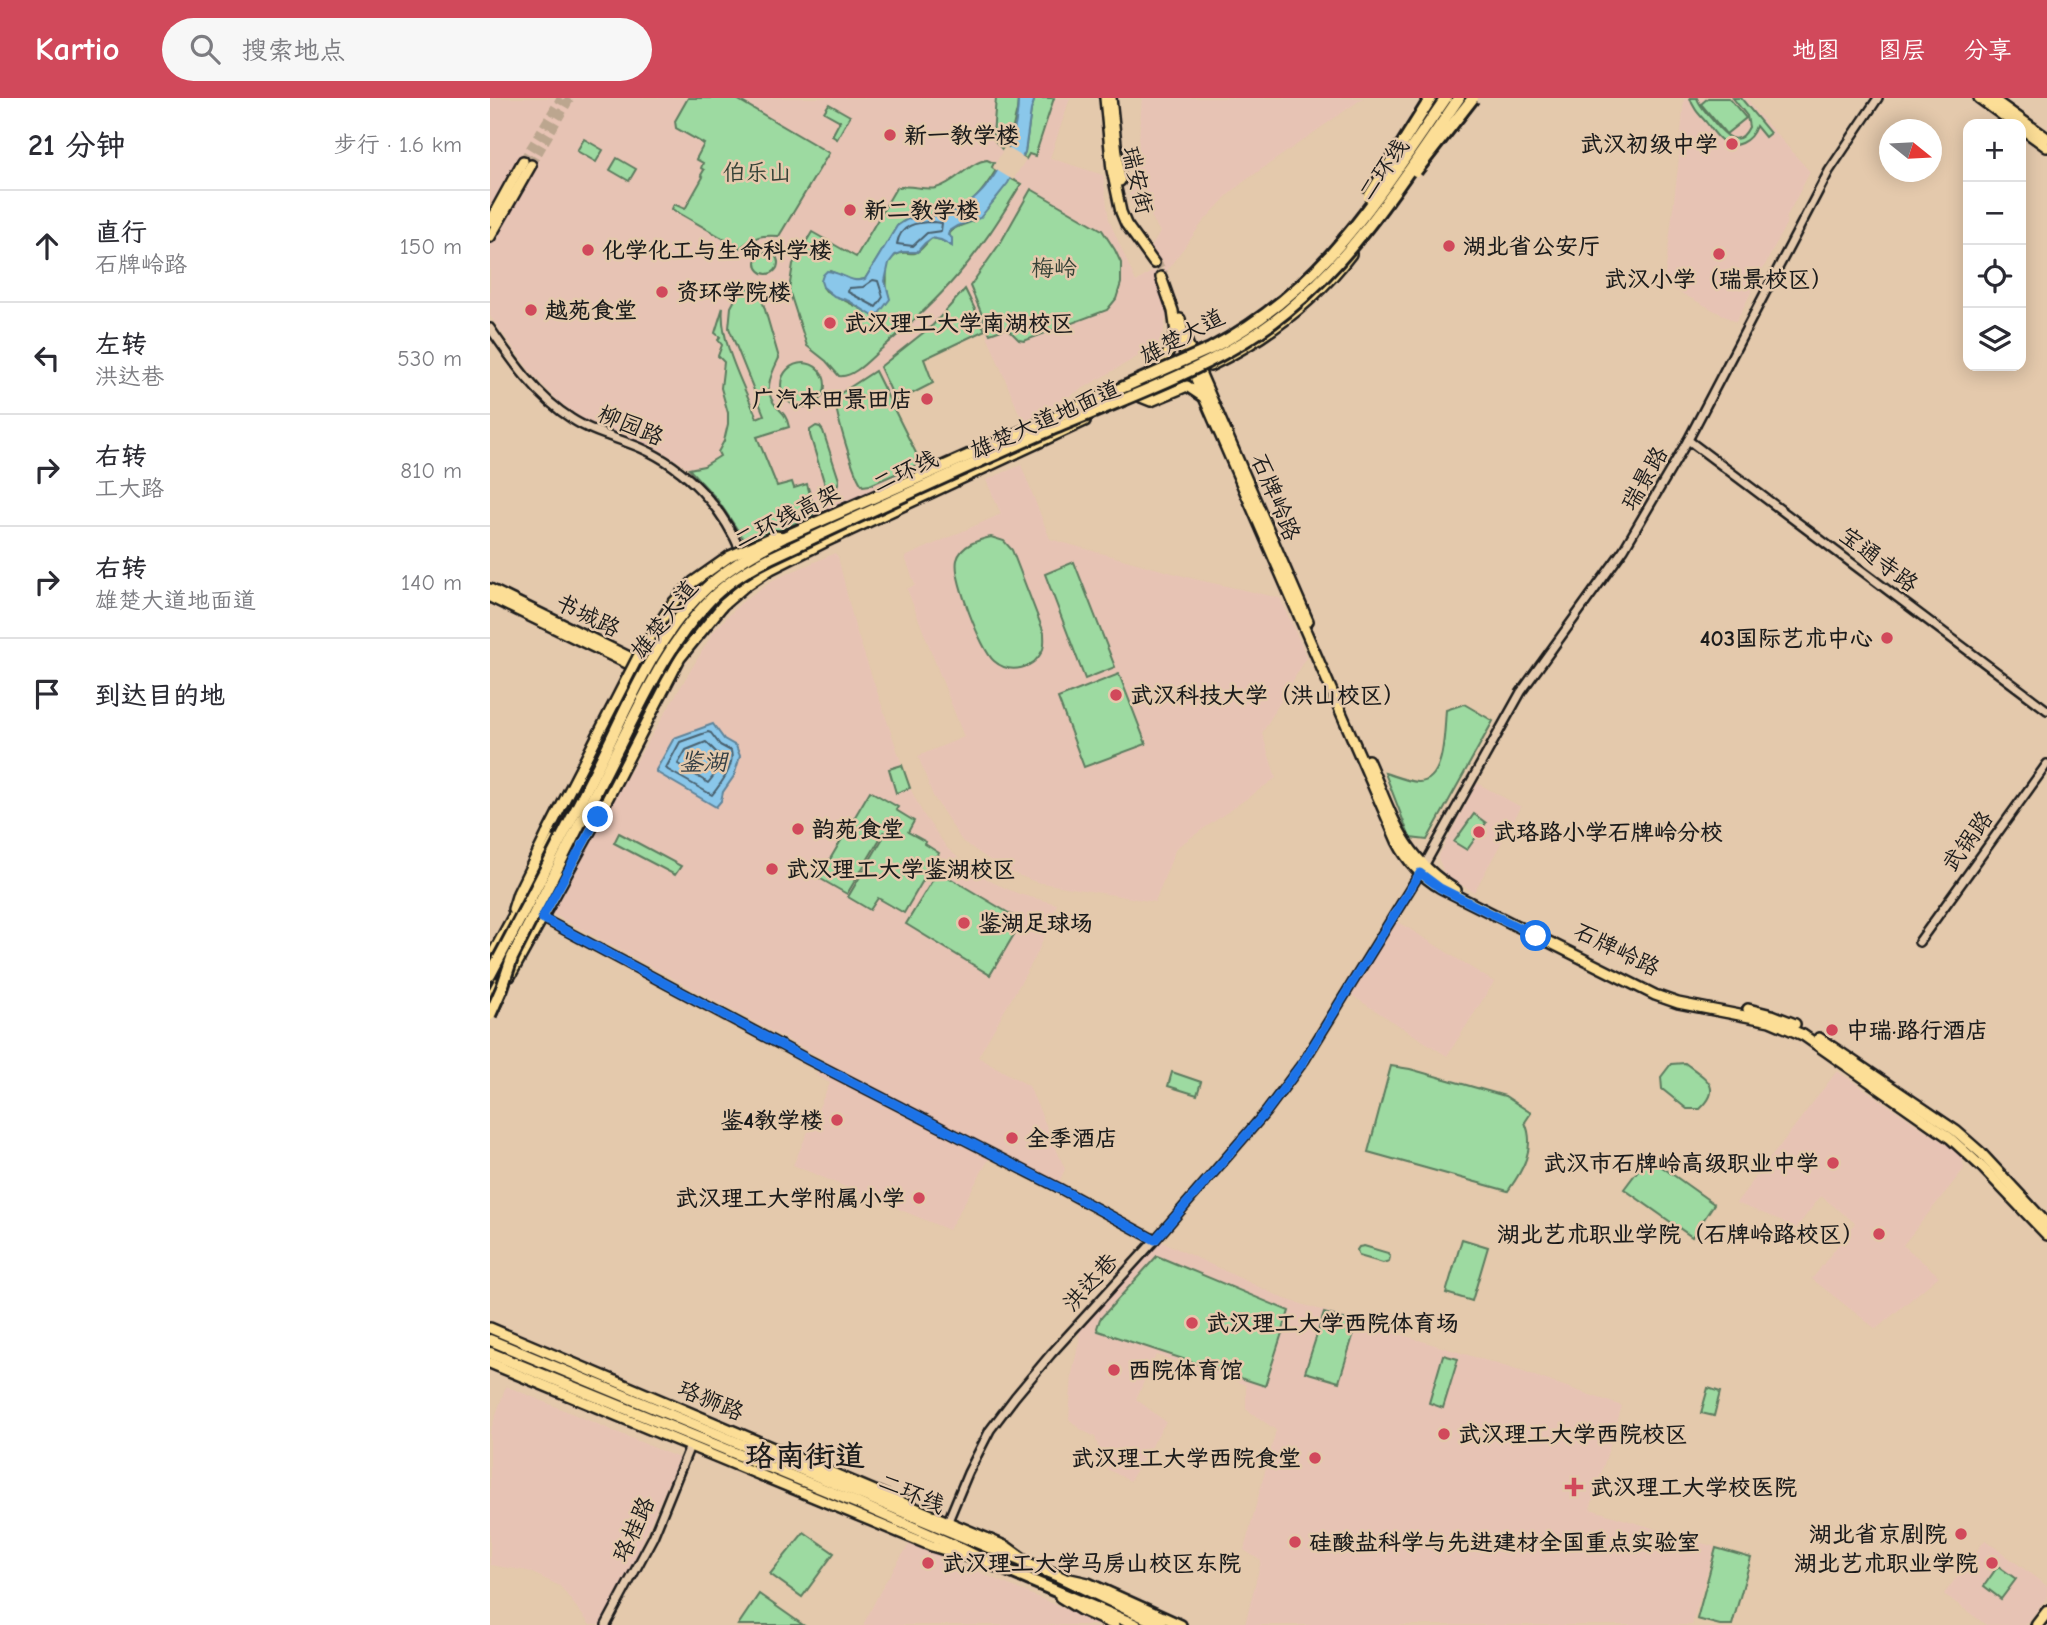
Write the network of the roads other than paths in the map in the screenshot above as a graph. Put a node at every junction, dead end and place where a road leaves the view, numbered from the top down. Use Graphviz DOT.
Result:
graph roads {
  1 [pos="1105,98"];
  2 [pos="1111,98"];
  3 [pos="1431,98"];
  4 [pos="1439,98"];
  5 [pos="1446,98"];
  6 [pos="1461,98"];
  7 [pos="1473,98"];
  8 [pos="1878,98"];
  9 [pos="1979,98"];
  10 [pos="1991,98"];
  11 [pos="2008,119"];
  12 [pos="2026,132"];
  13 [pos="2047,138"];
  14 [pos="2047,147"];
  15 [pos="1384,207"];
  16 [pos="490,220"];
  17 [pos="490,237"];
  18 [pos="490,328"];
  19 [pos="1176,333"];
  20 [pos="1187,358"];
  21 [pos="1162,368"];
  22 [pos="1197,372"];
  23 [pos="1141,397"];
  24 [pos="1204,398"];
  25 [pos="1688,440"];
  26 [pos="784,537"];
  27 [pos="746,565"];
  28 [pos="490,589"];
  29 [pos="490,597"];
  30 [pos="648,670"];
  31 [pos="668,679"];
  32 [pos="2047,710"];
  33 [pos="2047,764"];
  34 [pos="1422,870"];
  35 [pos="542,918"];
  36 [pos="509,924"];
  37 [pos="1919,942"];
  38 [pos="512,958"];
  39 [pos="490,959"];
  40 [pos="490,975"];
  41 [pos="490,999"];
  42 [pos="490,1013"];
  43 [pos="2046,1229"];
  44 [pos="1155,1240"];
  45 [pos="490,1328"];
  46 [pos="490,1339"];
  47 [pos="490,1353"];
  48 [pos="490,1363"];
  49 [pos="690,1446"];
  50 [pos="948,1521"];
  51 [pos="1029,1563"];
  52 [pos="992,1564"];
  53 [pos="1058,1576"];
  54 [pos="2047,1612"];
  55 [pos="1127,1624"];
  56 [pos="606,1625"];
  57 [pos="1161,1625"];
  58 [pos="1181,1625"];
  59 [pos="2037,1625"];
  1 -- 2 [label="main road, 瑞安街"];
  3 -- 20 [label="highway, bridge"];
  4 -- 20 [label="main road, 雄楚大道"];
  5 -- 20 [label="highway, 二环线高架, bridge"];
  6 -- 15 [label="highway, 二环线, bridge"];
  6 -- 22 [label="main road, 雄楚大道地面道"];
  7 -- 15 [label="highway, bridge"];
  8 -- 25 [label="street, 瑞景路"];
  9 -- 11 [label="main road"];
  10 -- 13 [label="main road"];
  12 -- 14 [label="main road"];
  15 -- 38 [label="highway, 二环线, bridge"];
  16 -- 17 [label="main road"];
  18 -- 27 [label="street, 柳园路"];
  19 -- 20 [label="main road"];
  19 -- 20 [label="main road"];
  19 -- 21 [label="main road"];
  20 -- 21 [label="main road, 雄楚大道"];
  20 -- 22 [label="main road, 石牌岭路"];
  20 -- 26 [label="highway, 二环线高架, bridge"];
  21 -- 27 [label="main road, 雄楚大道"];
  22 -- 23 [label="main road, 雄楚大道地面道"];
  22 -- 24 [label="main road, 石牌岭路"];
  22 -- 34 [label="main road, 石牌岭路"];
  23 -- 24 [label="main road"];
  23 -- 31 [label="main road, 雄楚大道地面道"];
  24 -- 34 [label="main road, 石牌岭路"];
  25 -- 32 [label="street, 宝通寺路"];
  25 -- 34 [label="street, 瑞景路"];
  26 -- 36 [label="main road, bridge"];
  26 -- 40 [label="highway, 二环线高架, bridge"];
  27 -- 30 [label="main road, 雄楚大道"];
  28 -- 30 [label="main road, 书城路"];
  29 -- 30 [label="main road, 书城路"];
  30 -- 31 [label="main road, 书城路"];
  30 -- 36 [label="main road, 雄楚大道"];
  31 -- 35 [label="main road, 雄楚大道地面道"];
  33 -- 37 [label="street, 武锅路"];
  34 -- 43 [label="main road, 石牌岭路"];
  34 -- 44 [label="street, 洪达巷"];
  35 -- 42 [label="main road, 雄楚大道地面道"];
  35 -- 44 [label="street"];
  36 -- 39 [label="main road"];
  38 -- 41 [label="highway, 二环线, bridge"];
  38 -- 42 [label="highway, bridge"];
  44 -- 50 [label="street, 洪达巷"];
  45 -- 50 [label="main road, 珞狮路"];
  46 -- 51 [label="highway, 二环线"];
  47 -- 52 [label="highway, 二环线"];
  48 -- 49 [label="main road"];
  49 -- 52 [label="main road"];
  49 -- 56 [label="street, 珞桂路"];
  50 -- 51 [label="main road, 珞狮路"];
  51 -- 53 [label="highway, 二环线"];
  52 -- 55 [label="highway, 二环线"];
  53 -- 57 [label="highway, 二环线"];
  53 -- 58 [label="main road"];
  54 -- 59 [label="highway"];
}
